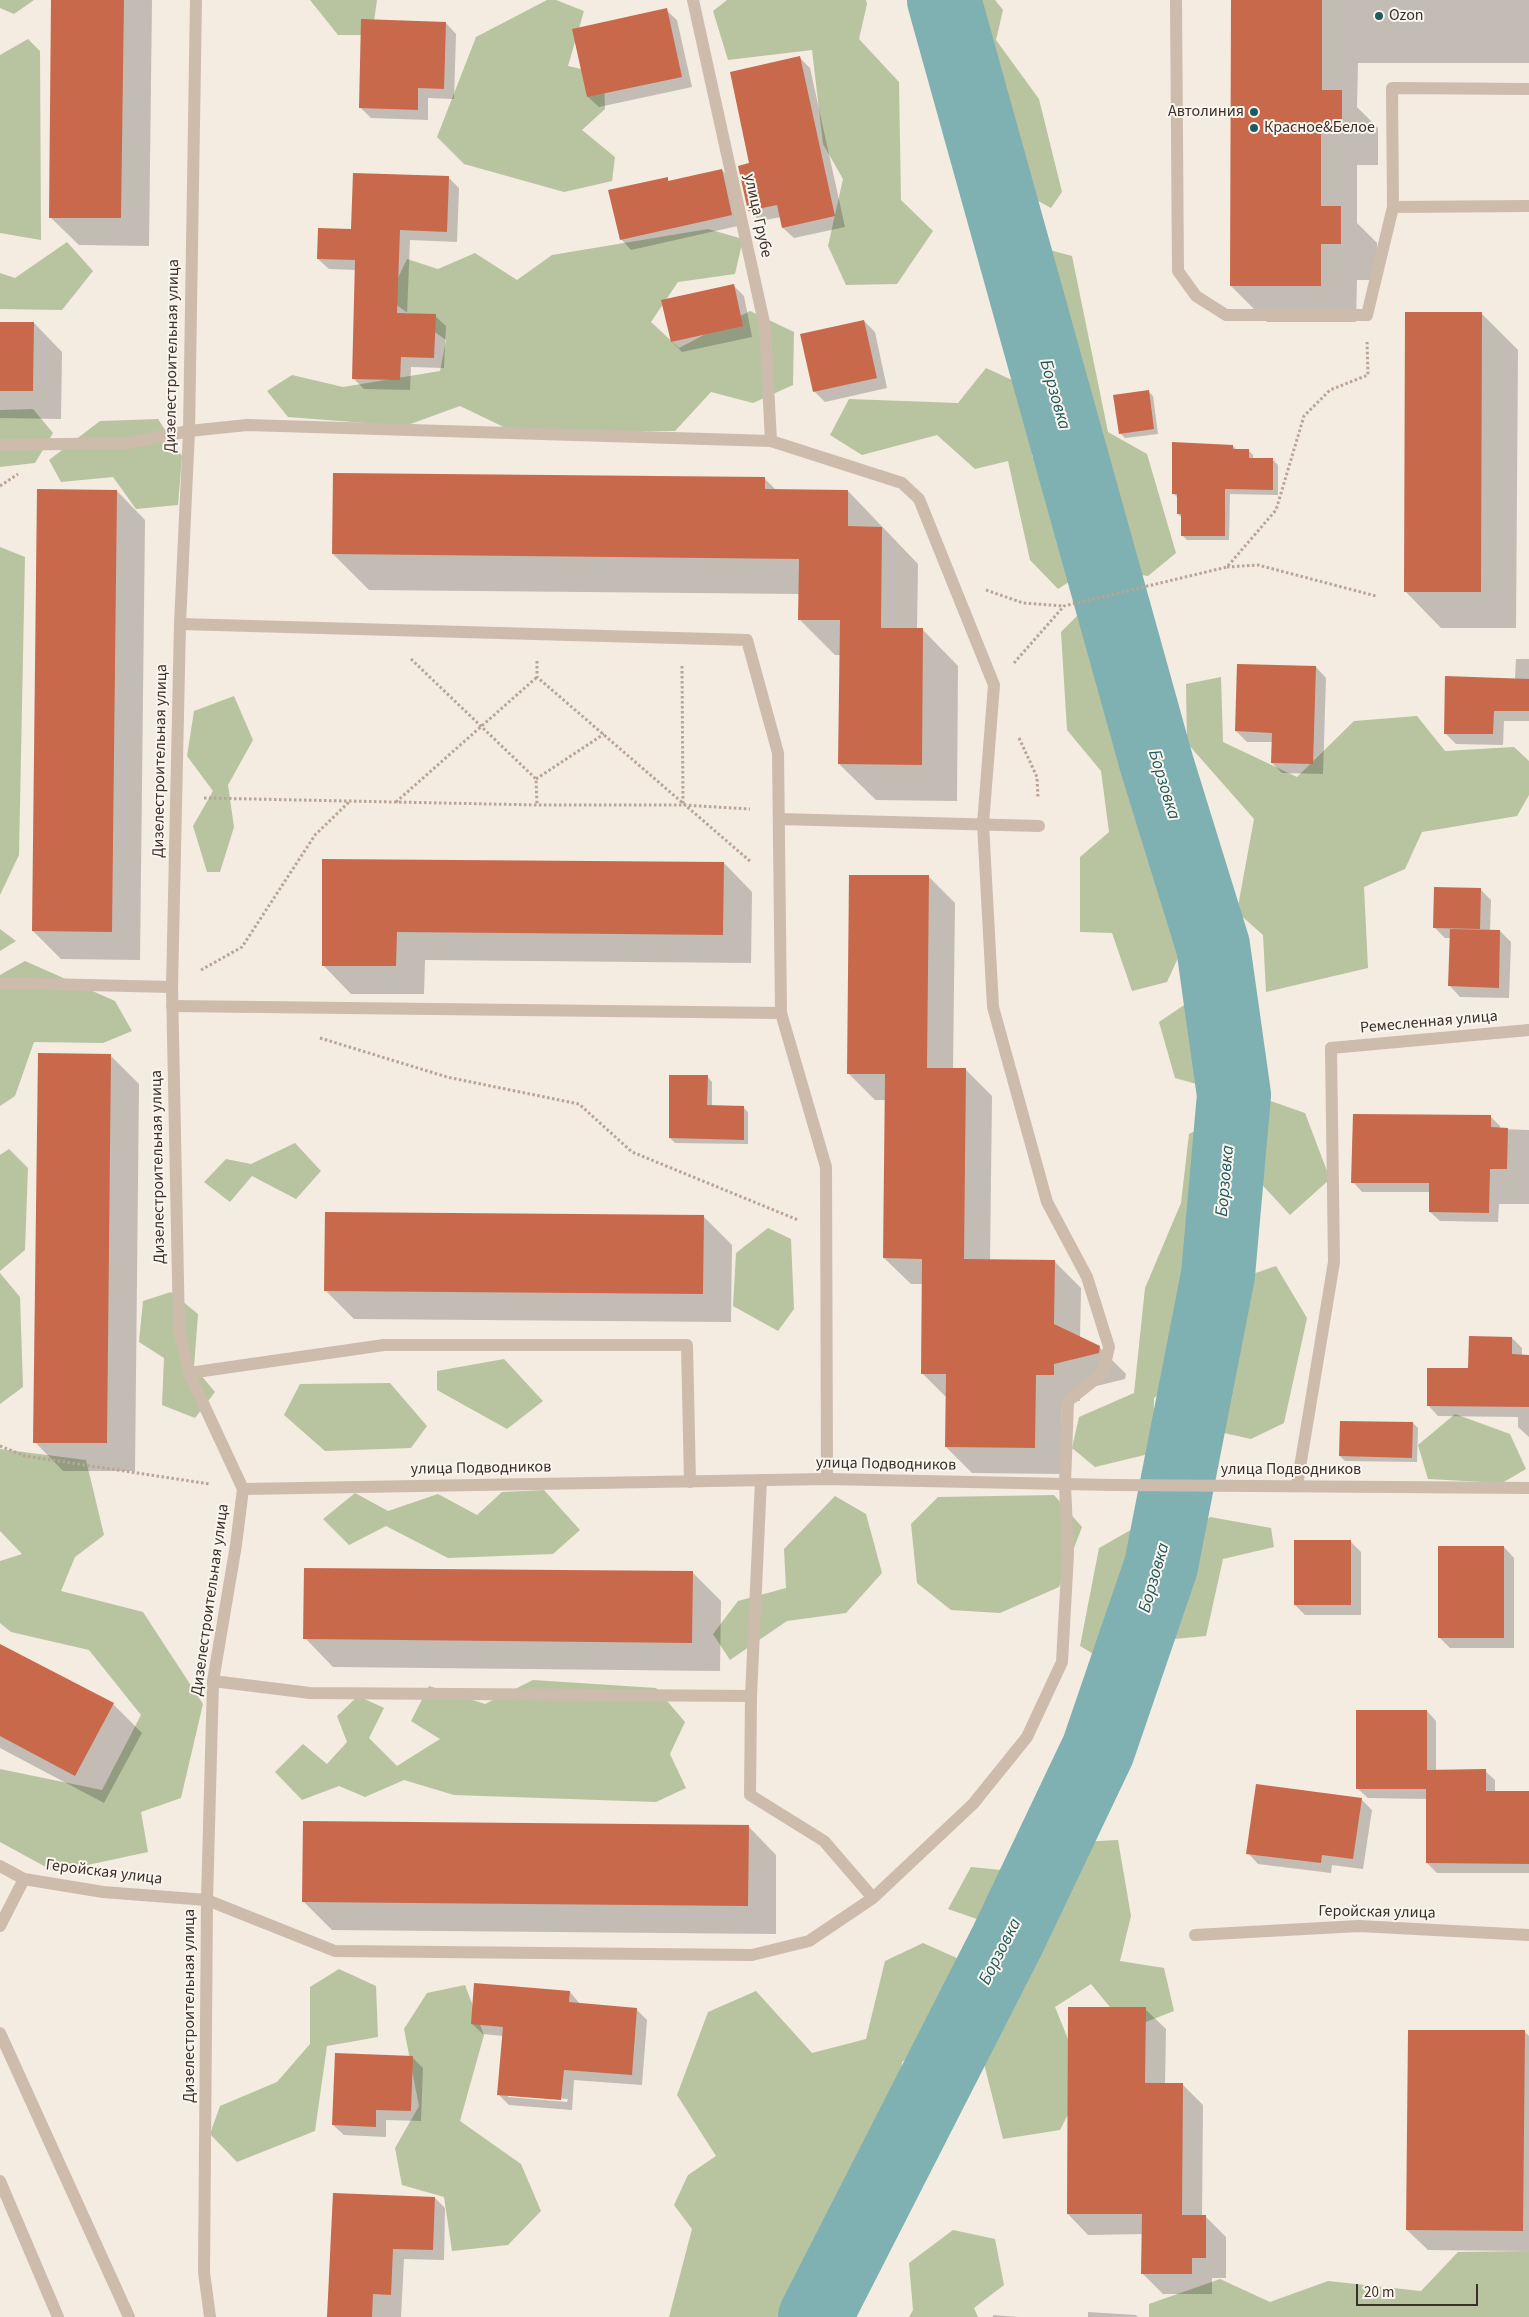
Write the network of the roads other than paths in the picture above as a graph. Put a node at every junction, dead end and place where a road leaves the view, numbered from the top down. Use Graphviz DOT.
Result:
graph roads {
  1 [pos="196,0"];
  2 [pos="693,0"];
  3 [pos="1176,0"];
  4 [pos="1529,89"];
  5 [pos="1529,206"];
  6 [pos="1393,207"];
  7 [pos="189,431"];
  8 [pos="771,441"];
  9 [pos="0,445"];
  10 [pos="180,624"];
  11 [pos="779,818"];
  12 [pos="983,824"];
  13 [pos="1039,826"];
  14 [pos="0,983"];
  15 [pos="172,986"];
  16 [pos="172,1006"];
  17 [pos="781,1013"];
  18 [pos="1529,1030"];
  19 [pos="189,1373"];
  20 [pos="761,1480"];
  21 [pos="827,1480"];
  22 [pos="690,1482"];
  23 [pos="1065,1484"];
  24 [pos="1297,1485"];
  25 [pos="1529,1488"];
  26 [pos="243,1489"];
  27 [pos="213,1681"];
  28 [pos="751,1696"];
  29 [pos="0,1866"];
  30 [pos="24,1880"];
  31 [pos="874,1898"];
  32 [pos="207,1900"];
  33 [pos="0,1926"];
  34 [pos="1195,1935"];
  35 [pos="1529,1935"];
  36 [pos="0,2033"];
  37 [pos="0,2181"];
  38 [pos="58,2317"];
  39 [pos="128,2317"];
  40 [pos="210,2317"];
  1 -- 7 [label="street, Дизелестроительная улица"];
  2 -- 8 [label="street, улица Грубе"];
  3 -- 6 [label="street"];
  4 -- 6 [label="street"];
  5 -- 6 [label="street"];
  7 -- 8 [label="street"];
  7 -- 9 [label="street"];
  7 -- 10 [label="street, Дизелестроительная улица"];
  8 -- 12 [label="street, Геройская улица"];
  10 -- 11 [label="street"];
  10 -- 15 [label="street, Дизелестроительная улица"];
  11 -- 12 [label="street"];
  11 -- 17 [label="street"];
  12 -- 13 [label="street"];
  12 -- 23 [label="street, Геройская улица"];
  14 -- 15 [label="street"];
  15 -- 16 [label="street, Дизелестроительная улица"];
  16 -- 17 [label="street"];
  16 -- 19 [label="street, Дизелестроительная улица"];
  17 -- 21 [label="street"];
  18 -- 24 [label="street, Ремесленная улица"];
  19 -- 22 [label="street"];
  19 -- 26 [label="street, Дизелестроительная улица"];
  20 -- 21 [label="street, улица Подводников"];
  20 -- 22 [label="street, улица Подводников"];
  20 -- 28 [label="street"];
  21 -- 23 [label="street, улица Подводников"];
  22 -- 26 [label="street, улица Подводников"];
  23 -- 24 [label="street, улица Подводников"];
  23 -- 31 [label="street, Геройская улица"];
  24 -- 25 [label="street, улица Подводников"];
  26 -- 27 [label="street, Дизелестроительная улица"];
  27 -- 28 [label="street"];
  27 -- 32 [label="street, Дизелестроительная улица"];
  28 -- 31 [label="street"];
  29 -- 30 [label="street, Геройская улица"];
  30 -- 32 [label="street, Геройская улица"];
  30 -- 33 [label="street"];
  31 -- 32 [label="street, Геройская улица"];
  32 -- 40 [label="street, Дизелестроительная улица"];
  34 -- 35 [label="street, Геройская улица"];
  36 -- 39 [label="street"];
  37 -- 38 [label="street"];
}
